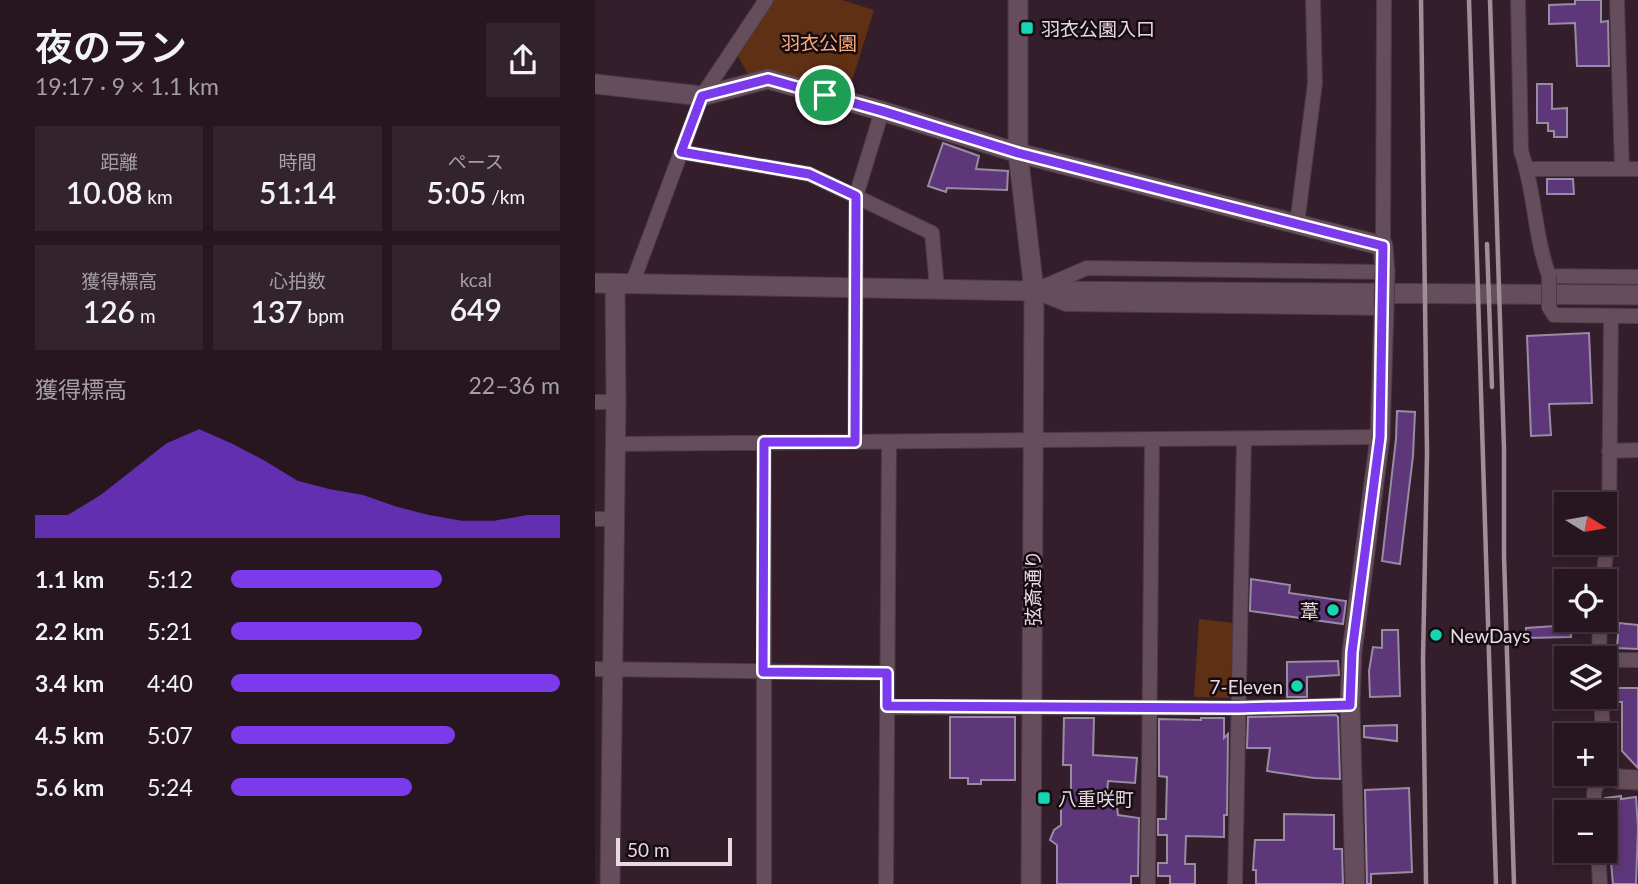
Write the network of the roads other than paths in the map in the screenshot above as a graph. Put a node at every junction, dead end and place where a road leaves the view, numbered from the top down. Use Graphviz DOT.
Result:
graph roads {
  1 [pos="766,0"];
  2 [pos="1018,0"];
  3 [pos="1313,0"];
  4 [pos="1384,0"];
  5 [pos="1518,0"];
  6 [pos="1617,0"];
  7 [pos="595,84"];
  8 [pos="702,96"];
  9 [pos="882,111"];
  10 [pos="681,152"];
  11 [pos="1018,153"];
  12 [pos="1527,169"];
  13 [pos="1638,169"];
  14 [pos="1622,170"];
  15 [pos="856,196"];
  16 [pos="1297,224"];
  17 [pos="1383,246"];
  18 [pos="1384,272"];
  19 [pos="1549,276"];
  20 [pos="1638,277"];
  21 [pos="595,283"];
  22 [pos="624,284"];
  23 [pos="855,288"];
  24 [pos="937,289"];
  25 [pos="1034,291"];
  26 [pos="1638,295"];
  27 [pos="1384,308"];
  28 [pos="1611,316"];
  29 [pos="1638,316"];
  30 [pos="595,402"];
  31 [pos="616,402"];
  32 [pos="1380,437"];
  33 [pos="1244,439"];
  34 [pos="1152,440"];
  35 [pos="1033,441"];
  36 [pos="764,442"];
  37 [pos="855,442"];
  38 [pos="889,442"];
  39 [pos="615,444"];
  40 [pos="1638,450"];
  41 [pos="1609,451"];
  42 [pos="605,519"];
  43 [pos="1604,569"];
  44 [pos="1617,660"];
  45 [pos="1638,660"];
  46 [pos="603,669"];
  47 [pos="763,672"];
  48 [pos="887,673"];
  49 [pos="1032,705"];
  50 [pos="1350,705"];
  51 [pos="887,706"];
  52 [pos="1150,708"];
  53 [pos="1238,708"];
  54 [pos="1617,778"];
  55 [pos="1638,780"];
  56 [pos="1599,863"];
  57 [pos="610,884"];
  58 [pos="764,884"];
  59 [pos="886,884"];
  60 [pos="1031,884"];
  61 [pos="1148,884"];
  62 [pos="1234,884"];
  63 [pos="1355,884"];
  64 [pos="1600,884"];
  1 -- 8 [label="street"];
  2 -- 11 [label="street, 弦斎通り"];
  3 -- 16 [label="street"];
  4 -- 17 [label="street"];
  5 -- 12 [label="street"];
  6 -- 14 [label="street"];
  7 -- 8 [label="street"];
  8 -- 9 [label="street"];
  8 -- 10 [label="street"];
  9 -- 11 [label="street"];
  9 -- 15 [label="street"];
  10 -- 15 [label="street"];
  10 -- 22 [label="street"];
  11 -- 16 [label="street"];
  11 -- 25 [label="street, 弦斎通り"];
  12 -- 14 [label="street"];
  12 -- 19 [label="street"];
  13 -- 14 [label="street"];
  15 -- 23 [label="street"];
  15 -- 24 [label="street"];
  16 -- 17 [label="street"];
  17 -- 18 [label="street"];
  18 -- 25 [label="street"];
  18 -- 27 [label="street, bridge"];
  19 -- 20 [label="street"];
  19 -- 28 [label="street, bridge"];
  21 -- 22 [label="street"];
  22 -- 23 [label="street"];
  22 -- 31 [label="street"];
  23 -- 24 [label="street"];
  23 -- 37 [label="street"];
  24 -- 25 [label="street"];
  25 -- 26 [label="street"];
  25 -- 27 [label="street"];
  25 -- 35 [label="street, 弦斎通り"];
  27 -- 32 [label="street"];
  28 -- 29 [label="street"];
  28 -- 41 [label="street"];
  30 -- 31 [label="street"];
  31 -- 39 [label="street"];
  32 -- 33 [label="street"];
  32 -- 50 [label="street"];
  33 -- 34 [label="street"];
  33 -- 53 [label="street"];
  34 -- 35 [label="street"];
  34 -- 52 [label="street"];
  35 -- 38 [label="street"];
  35 -- 49 [label="street, 弦斎通り"];
  36 -- 37 [label="street"];
  36 -- 39 [label="street"];
  36 -- 47 [label="street"];
  37 -- 38 [label="street"];
  38 -- 48 [label="street"];
  39 -- 42 [label="street"];
  40 -- 41 [label="street"];
  41 -- 43 [label="street"];
  42 -- 46 [label="street"];
  44 -- 45 [label="street"];
  46 -- 47 [label="street"];
  46 -- 57 [label="street"];
  47 -- 48 [label="street"];
  47 -- 58 [label="street"];
  48 -- 51 [label="street"];
  49 -- 51 [label="street"];
  49 -- 52 [label="street"];
  49 -- 60 [label="street, 弦斎通り"];
  50 -- 53 [label="street"];
  50 -- 63 [label="street"];
  51 -- 59 [label="street"];
  52 -- 53 [label="street"];
  52 -- 61 [label="street"];
  53 -- 62 [label="street"];
  54 -- 55 [label="street"];
  56 -- 64 [label="street"];
}
